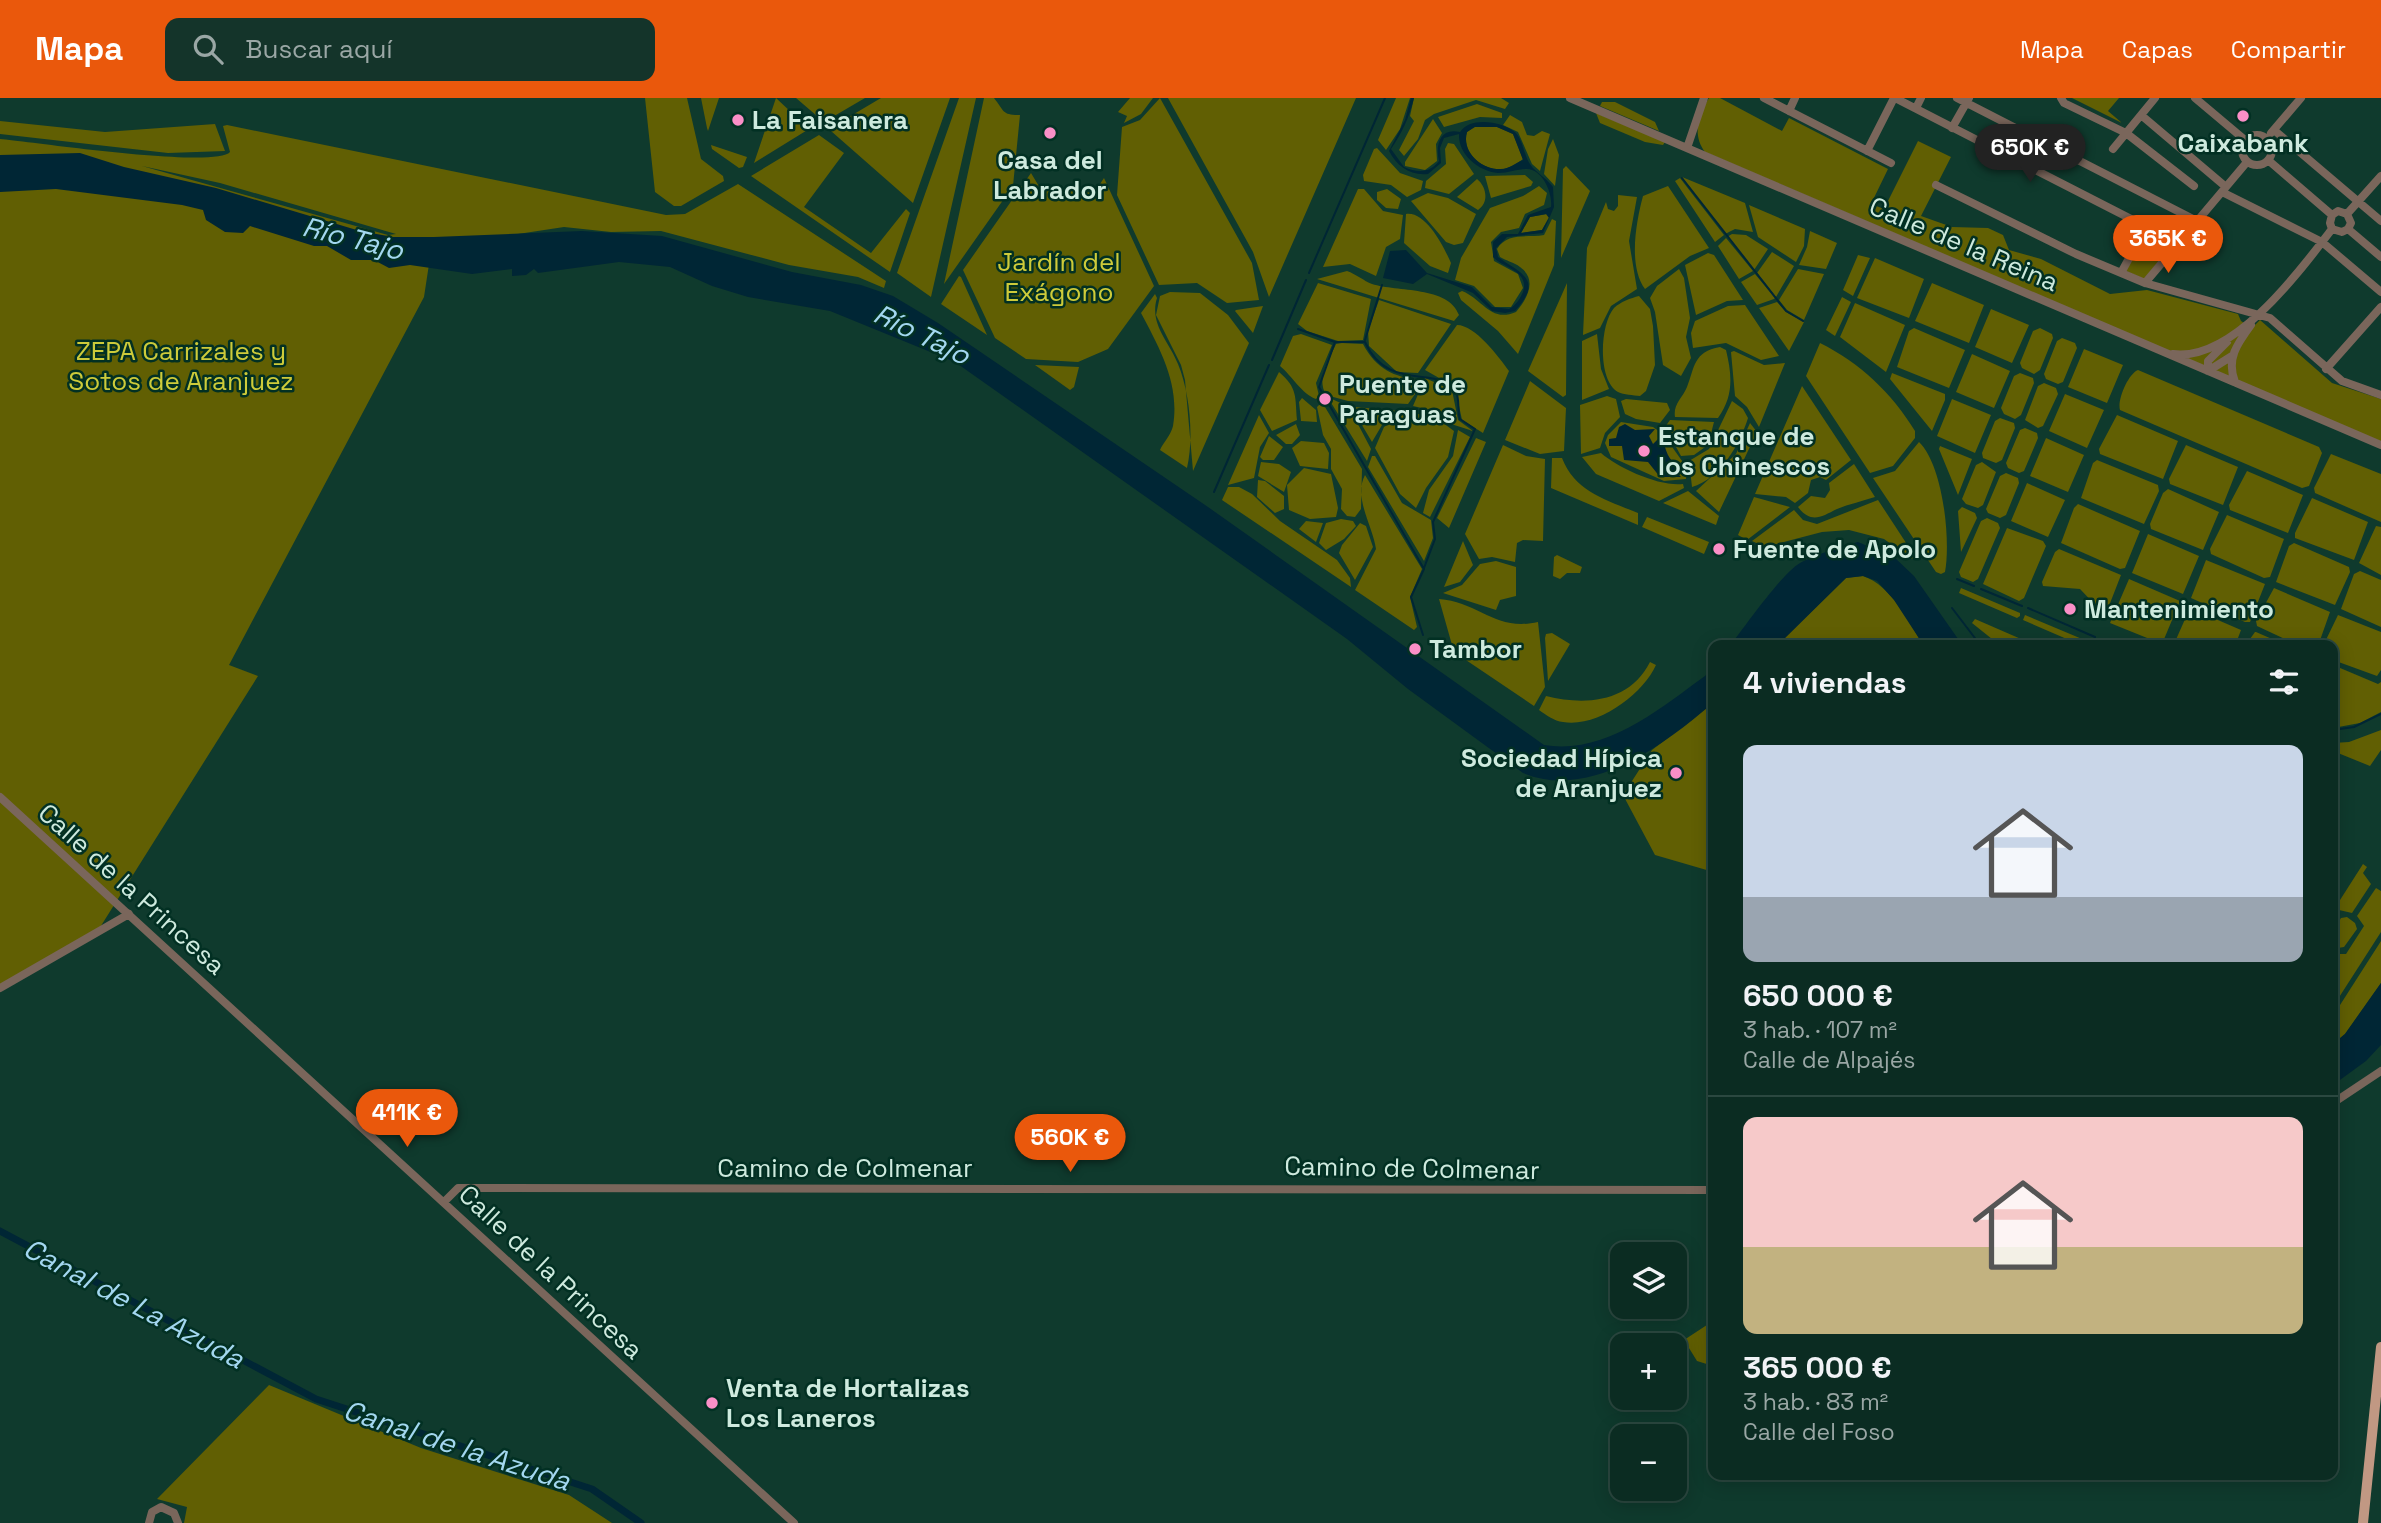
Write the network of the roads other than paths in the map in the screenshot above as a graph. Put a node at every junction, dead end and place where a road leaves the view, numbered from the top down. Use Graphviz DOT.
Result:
graph roads {
  1 [pos="1570,98"];
  2 [pos="1704,98"];
  3 [pos="1764,98"];
  4 [pos="1795,98"];
  5 [pos="1895,98"];
  6 [pos="1921,98"];
  7 [pos="1956,98"];
  8 [pos="2061,98"];
  9 [pos="2155,98"];
  10 [pos="2195,98"];
  11 [pos="2301,98"];
  12 [pos="1967,100"];
  13 [pos="1916,108"];
  14 [pos="1789,111"];
  15 [pos="2141,115"];
  16 [pos="1952,128"];
  17 [pos="2274,130"];
  18 [pos="2021,131"];
  19 [pos="2126,133"];
  20 [pos="2267,138"];
  21 [pos="2245,140"];
  22 [pos="1687,148"];
  23 [pos="2113,149"];
  24 [pos="1867,151"];
  25 [pos="2008,156"];
  26 [pos="2268,160"];
  27 [pos="2247,162"];
  28 [pos="1891,163"];
  29 [pos="2381,176"];
  30 [pos="1936,185"];
  31 [pos="2194,186"];
  32 [pos="2224,190"];
  33 [pos="2358,202"];
  34 [pos="2347,214"];
  35 [pos="2332,215"];
  36 [pos="2197,221"];
  37 [pos="2381,221"];
  38 [pos="2146,227"];
  39 [pos="2332,229"];
  40 [pos="2348,229"];
  41 [pos="2322,242"];
  42 [pos="2178,243"];
  43 [pos="2381,257"];
  44 [pos="2121,273"];
  45 [pos="2145,283"];
  46 [pos="2381,292"];
  47 [pos="2381,307"];
  48 [pos="2259,313"];
  49 [pos="2232,337"];
  50 [pos="2169,354"];
  51 [pos="2232,356"];
  52 [pos="2326,369"];
  53 [pos="2208,371"];
  54 [pos="2235,382"];
  55 [pos="2381,395"];
  56 [pos="2381,445"];
  57 [pos="0,797"];
  58 [pos="129,914"];
  59 [pos="0,988"];
  60 [pos="2381,1071"];
  61 [pos="2338,1101"];
  62 [pos="1708,1191"];
  63 [pos="444,1202"];
  64 [pos="2381,1348"];
  65 [pos="149,1523"];
  66 [pos="178,1523"];
  67 [pos="794,1523"];
  68 [pos="2363,1523"];
  1 -- 22 [label="street, Calle de la Reina"];
  2 -- 22 [label="street"];
  3 -- 14 [label="street"];
  4 -- 14 [label="street"];
  5 -- 13 [label="street"];
  5 -- 24 [label="street"];
  6 -- 13 [label="street"];
  7 -- 12 [label="street"];
  8 -- 19 [label="street"];
  9 -- 15 [label="street"];
  10 -- 21 [label="street"];
  11 -- 17 [label="street"];
  12 -- 16 [label="street"];
  12 -- 18 [label="street"];
  13 -- 16 [label="street"];
  14 -- 24 [label="street"];
  15 -- 19 [label="street"];
  15 -- 32 [label="street"];
  16 -- 25 [label="street"];
  17 -- 20 [label="street"];
  17 -- 33 [label="street"];
  18 -- 25 [label="street"];
  18 -- 36 [label="street"];
  19 -- 23 [label="street"];
  19 -- 31 [label="street"];
  20 -- 21 [label="street"];
  20 -- 26 [label="street"];
  21 -- 27 [label="street"];
  22 -- 50 [label="street, Calle de la Reina"];
  24 -- 28 [label="street"];
  25 -- 38 [label="street"];
  26 -- 27 [label="street"];
  26 -- 35 [label="street"];
  27 -- 32 [label="street"];
  29 -- 33 [label="street"];
  30 -- 44 [label="street"];
  32 -- 36 [label="street"];
  32 -- 41 [label="street"];
  33 -- 34 [label="street"];
  33 -- 37 [label="street"];
  34 -- 35 [label="street"];
  34 -- 40 [label="street"];
  35 -- 39 [label="street"];
  36 -- 42 [label="street"];
  38 -- 42 [label="street"];
  38 -- 44 [label="street"];
  39 -- 40 [label="street"];
  39 -- 41 [label="street"];
  40 -- 43 [label="street"];
  41 -- 46 [label="street"];
  41 -- 48 [label="street"];
  42 -- 45 [label="street"];
  44 -- 45 [label="street"];
  45 -- 48 [label="street"];
  47 -- 52 [label="street"];
  48 -- 49 [label="street"];
  48 -- 51 [label="street"];
  48 -- 52 [label="street"];
  49 -- 50 [label="street"];
  49 -- 53 [label="street"];
  50 -- 53 [label="street, Calle de la Reina"];
  51 -- 53 [label="street"];
  51 -- 54 [label="street"];
  52 -- 55 [label="street"];
  53 -- 54 [label="street, Calle de la Reina"];
  54 -- 56 [label="street, Calle de la Reina"];
  57 -- 58 [label="street, Calle de la Princesa"];
  58 -- 59 [label="street"];
  58 -- 63 [label="street, Calle de la Princesa"];
  60 -- 61 [label="street"];
  62 -- 63 [label="street, Camino de Colmenar"];
  63 -- 67 [label="street, Calle de la Princesa"];
  64 -- 68 [label="main road"];
  65 -- 66 [label="street"];
}
